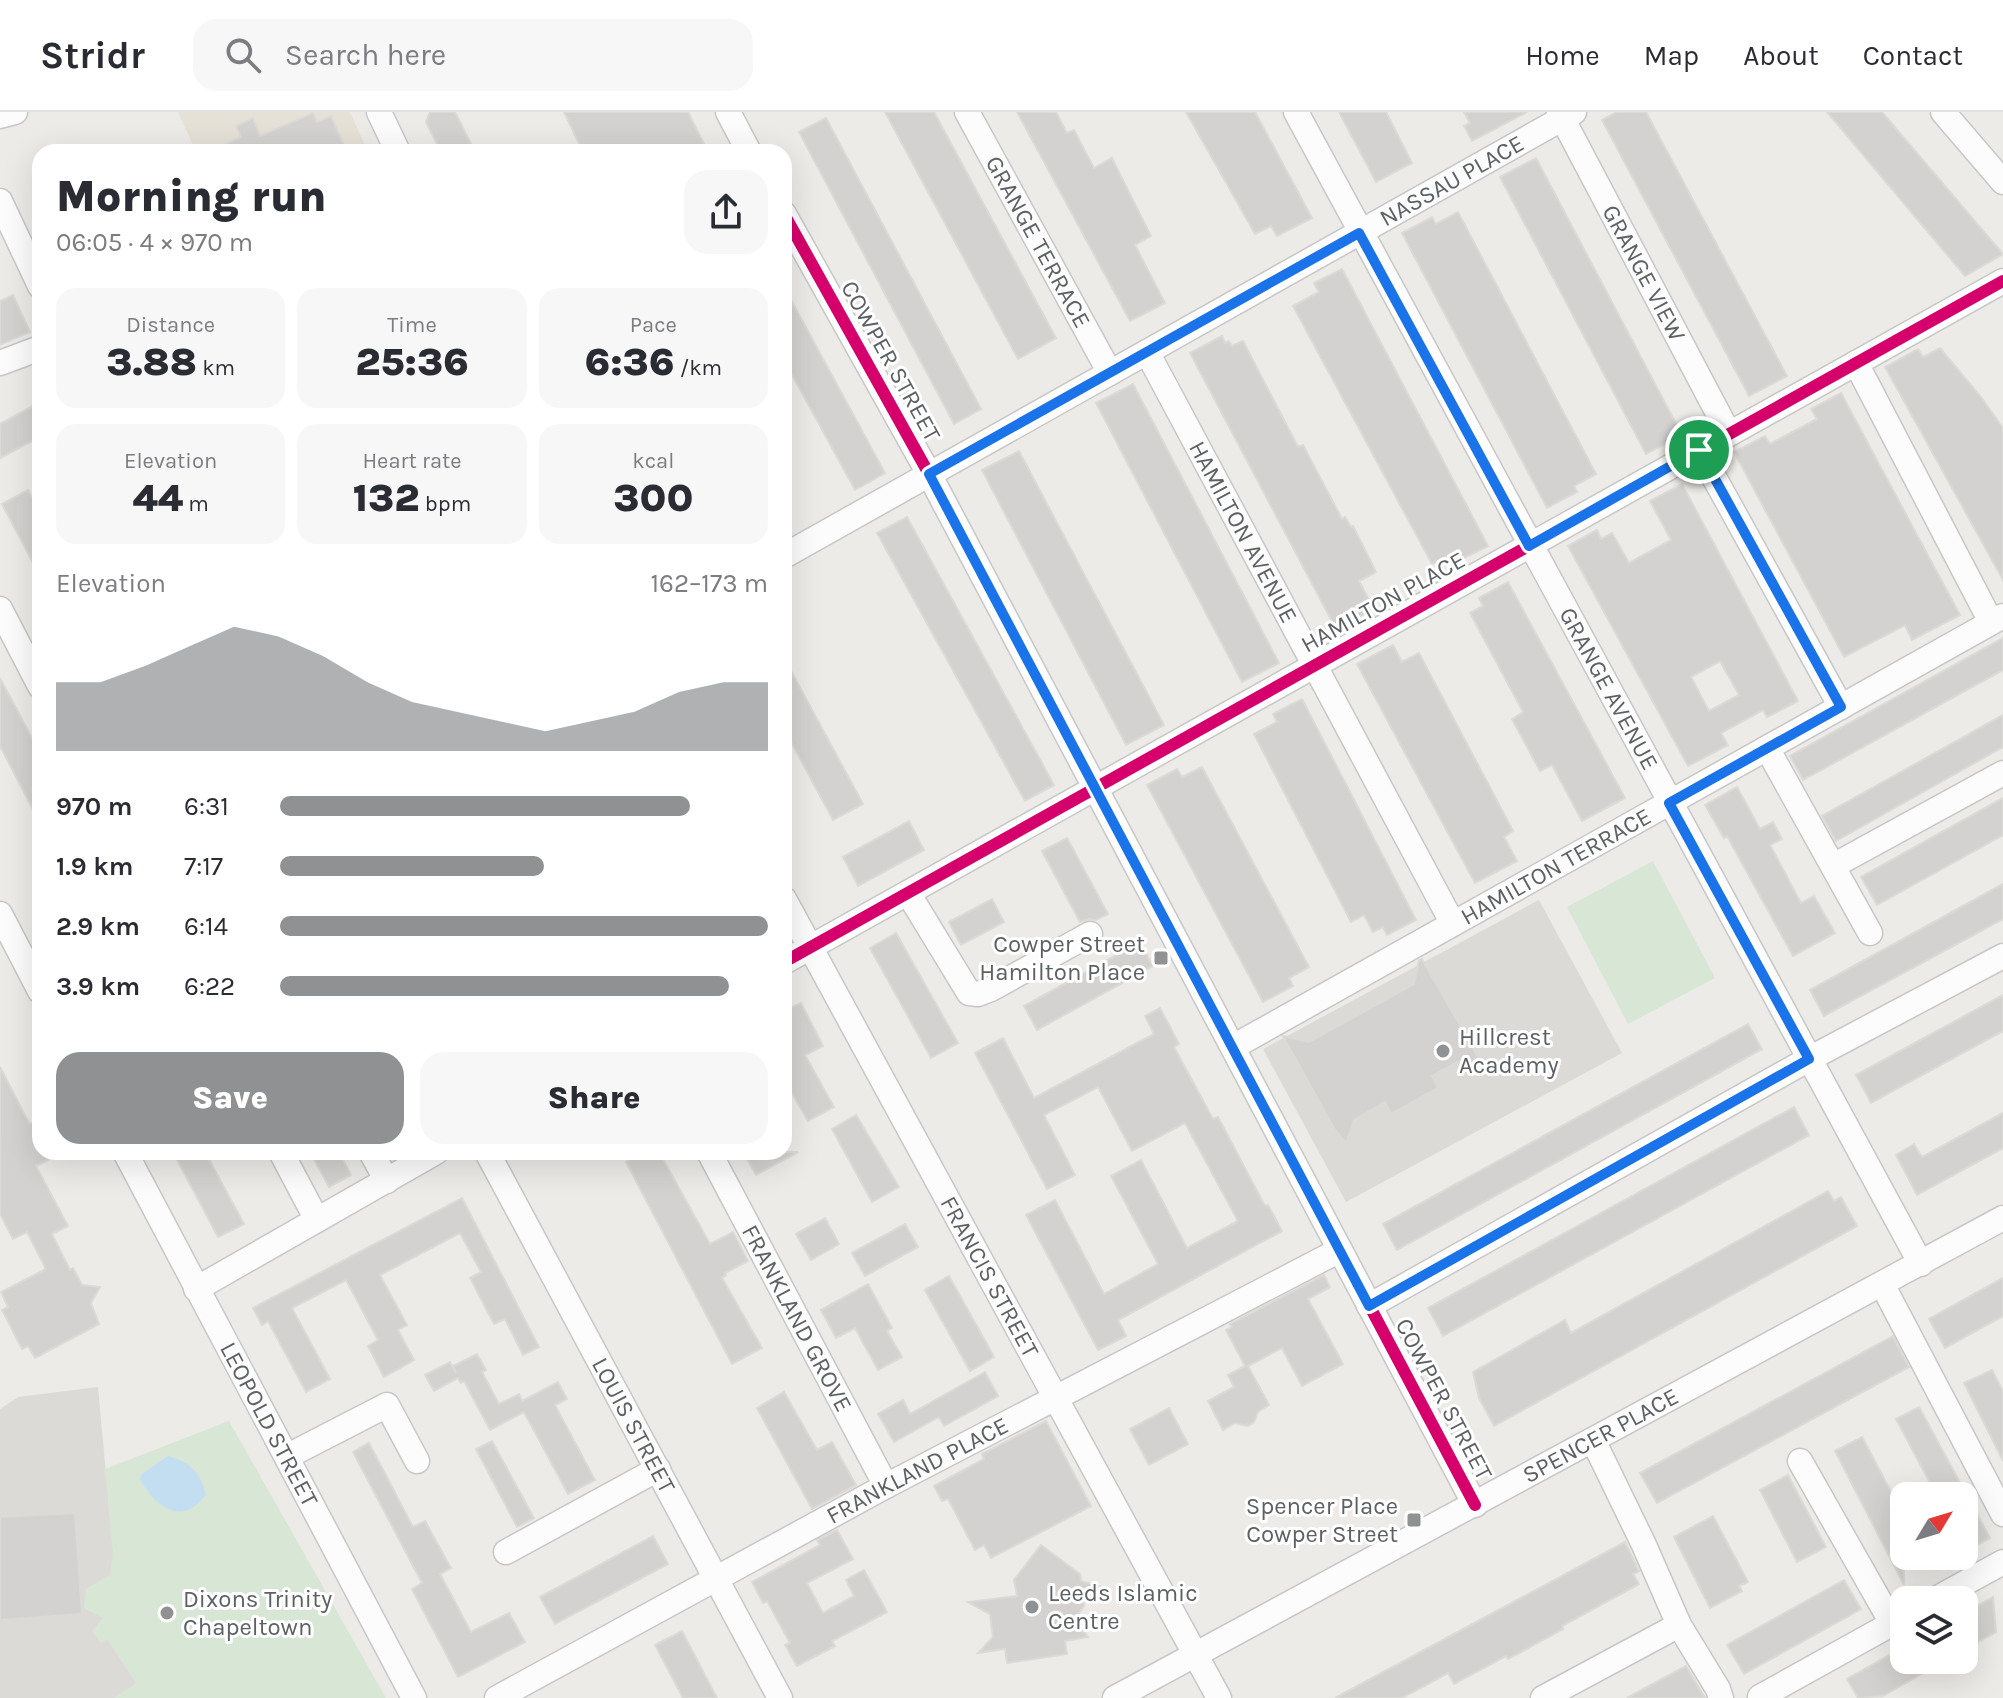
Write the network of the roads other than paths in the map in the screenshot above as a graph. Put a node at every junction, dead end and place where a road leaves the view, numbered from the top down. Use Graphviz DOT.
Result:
graph roads {
  1 [pos="15,112"];
  2 [pos="379,112"];
  3 [pos="728,112"];
  4 [pos="967,112"];
  5 [pos="1296,112"];
  6 [pos="1943,112"];
  7 [pos="1566,114"];
  8 [pos="0,116"];
  9 [pos="394,144"];
  10 [pos="745,144"];
  11 [pos="2003,182"];
  12 [pos="0,201"];
  13 [pos="792,228"];
  14 [pos="1359,233"];
  15 [pos="32,269"];
  16 [pos="2003,281"];
  17 [pos="32,351"];
  18 [pos="1147,352"];
  19 [pos="0,363"];
  20 [pos="1856,363"];
  21 [pos="1110,373"];
  22 [pos="1729,434"];
  23 [pos="1699,450"];
  24 [pos="929,474"];
  25 [pos="1529,546"];
  26 [pos="792,551"];
  27 [pos="0,609"];
  28 [pos="1997,619"];
  29 [pos="1316,665"];
  30 [pos="32,671"];
  31 [pos="1841,707"];
  32 [pos="1767,748"];
  33 [pos="2003,773"];
  34 [pos="1096,788"];
  35 [pos="1669,803"];
  36 [pos="1833,866"];
  37 [pos="908,893"];
  38 [pos="0,914"];
  39 [pos="792,914"];
  40 [pos="1453,924"];
  41 [pos="1870,933"];
  42 [pos="1090,934"];
  43 [pos="810,948"];
  44 [pos="2003,956"];
  45 [pos="792,958"];
  46 [pos="32,962"];
  47 [pos="1233,1047"];
  48 [pos="1809,1059"];
  49 [pos="129,1160"];
  50 [pos="285,1160"];
  51 [pos="375,1160"];
  52 [pos="422,1160"];
  53 [pos="491,1160"];
  54 [pos="713,1160"];
  55 [pos="387,1181"];
  56 [pos="2003,1218"];
  57 [pos="317,1220"];
  58 [pos="1340,1250"];
  59 [pos="1921,1264"];
  60 [pos="1882,1284"];
  61 [pos="196,1289"];
  62 [pos="1369,1306"];
  63 [pos="1054,1397"];
  64 [pos="1593,1440"];
  65 [pos="288,1456"];
  66 [pos="417,1461"];
  67 [pos="1800,1461"];
  68 [pos="658,1469"];
  69 [pos="886,1486"];
  70 [pos="1475,1505"];
  71 [pos="2003,1514"];
  72 [pos="506,1552"];
  73 [pos="2003,1562"];
  74 [pos="717,1579"];
  75 [pos="1959,1586"];
  76 [pos="1890,1607"];
  77 [pos="1679,1625"];
  78 [pos="1890,1625"];
  79 [pos="1196,1654"];
  80 [pos="1771,1694"];
  81 [pos="414,1698"];
  82 [pos="497,1698"];
  83 [pos="780,1698"];
  84 [pos="1115,1698"];
  85 [pos="1219,1698"];
  86 [pos="1543,1698"];
  87 [pos="1721,1698"];
  1 -- 8 [label="street"];
  2 -- 9 [label="street"];
  3 -- 10 [label="street"];
  4 -- 21 [label="street, GRANGE TERRACE"];
  5 -- 14 [label="street, GRANGE AVENUE"];
  6 -- 11 [label="street"];
  7 -- 14 [label="street, NASSAU PLACE"];
  7 -- 22 [label="street, GRANGE VIEW"];
  12 -- 15 [label="street"];
  13 -- 24 [label="street, COWPER STREET"];
  14 -- 18 [label="street, NASSAU PLACE"];
  14 -- 25 [label="street, GRANGE AVENUE"];
  16 -- 20 [label="street, HAMILTON PLACE"];
  17 -- 19 [label="street"];
  18 -- 21 [label="street, NASSAU PLACE"];
  18 -- 29 [label="street, HAMILTON AVENUE"];
  20 -- 22 [label="street, HAMILTON PLACE"];
  20 -- 28 [label="street"];
  21 -- 24 [label="street, NASSAU PLACE"];
  22 -- 23 [label="street, HAMILTON PLACE"];
  23 -- 25 [label="street, HAMILTON PLACE"];
  23 -- 31 [label="street"];
  24 -- 26 [label="street, NASSAU PLACE"];
  24 -- 34 [label="street, COWPER STREET"];
  25 -- 29 [label="street, HAMILTON PLACE"];
  25 -- 35 [label="street, GRANGE AVENUE"];
  27 -- 30 [label="street"];
  28 -- 31 [label="street, HAMILTON TERRACE"];
  29 -- 34 [label="street, HAMILTON PLACE"];
  29 -- 40 [label="street, HAMILTON AVENUE"];
  31 -- 32 [label="street, HAMILTON TERRACE"];
  32 -- 35 [label="street, HAMILTON TERRACE"];
  32 -- 36 [label="street"];
  33 -- 36 [label="street"];
  34 -- 37 [label="street, HAMILTON PLACE"];
  34 -- 47 [label="street, COWPER STREET"];
  35 -- 40 [label="street, HAMILTON TERRACE"];
  35 -- 48 [label="street, GRANGE AVENUE"];
  36 -- 41 [label="street"];
  37 -- 42 [label="street"];
  37 -- 43 [label="street, HAMILTON PLACE"];
  38 -- 46 [label="street"];
  39 -- 43 [label="street, FRANCIS STREET"];
  40 -- 47 [label="street, HAMILTON TERRACE"];
  43 -- 45 [label="street, HAMILTON PLACE"];
  43 -- 63 [label="street, FRANCIS STREET"];
  44 -- 48 [label="street"];
  47 -- 58 [label="street, COWPER STREET"];
  48 -- 59 [label="street, GRANGE AVENUE"];
  48 -- 62 [label="street"];
  49 -- 61 [label="street, LEOPOLD STREET"];
  50 -- 57 [label="street"];
  51 -- 55 [label="street"];
  52 -- 55 [label="street"];
  53 -- 68 [label="street, LOUIS STREET"];
  54 -- 69 [label="street, FRANKLAND GROVE"];
  55 -- 57 [label="street"];
  56 -- 59 [label="street, SPENCER PLACE"];
  57 -- 61 [label="street"];
  58 -- 62 [label="street, COWPER STREET"];
  58 -- 63 [label="street, FRANKLAND PLACE"];
  59 -- 60 [label="street, SPENCER PLACE"];
  60 -- 64 [label="street, SPENCER PLACE"];
  60 -- 71 [label="street"];
  61 -- 65 [label="street, LEOPOLD STREET"];
  62 -- 70 [label="street, COWPER STREET"];
  63 -- 69 [label="street, FRANKLAND PLACE"];
  63 -- 79 [label="street, FRANCIS STREET"];
  64 -- 70 [label="street, SPENCER PLACE"];
  64 -- 77 [label="street"];
  65 -- 66 [label="street"];
  65 -- 81 [label="street, LEOPOLD STREET"];
  67 -- 76 [label="street"];
  68 -- 72 [label="street"];
  68 -- 74 [label="street, LOUIS STREET"];
  69 -- 74 [label="street, FRANKLAND PLACE"];
  70 -- 79 [label="street, SPENCER PLACE"];
  73 -- 75 [label="street"];
  74 -- 82 [label="street, FRANKLAND PLACE"];
  74 -- 83 [label="street, LOUIS STREET"];
  77 -- 86 [label="street"];
  77 -- 87 [label="street"];
  78 -- 80 [label="street"];
  79 -- 84 [label="street, SPENCER PLACE"];
  79 -- 85 [label="street, FRANCIS STREET"];
}
